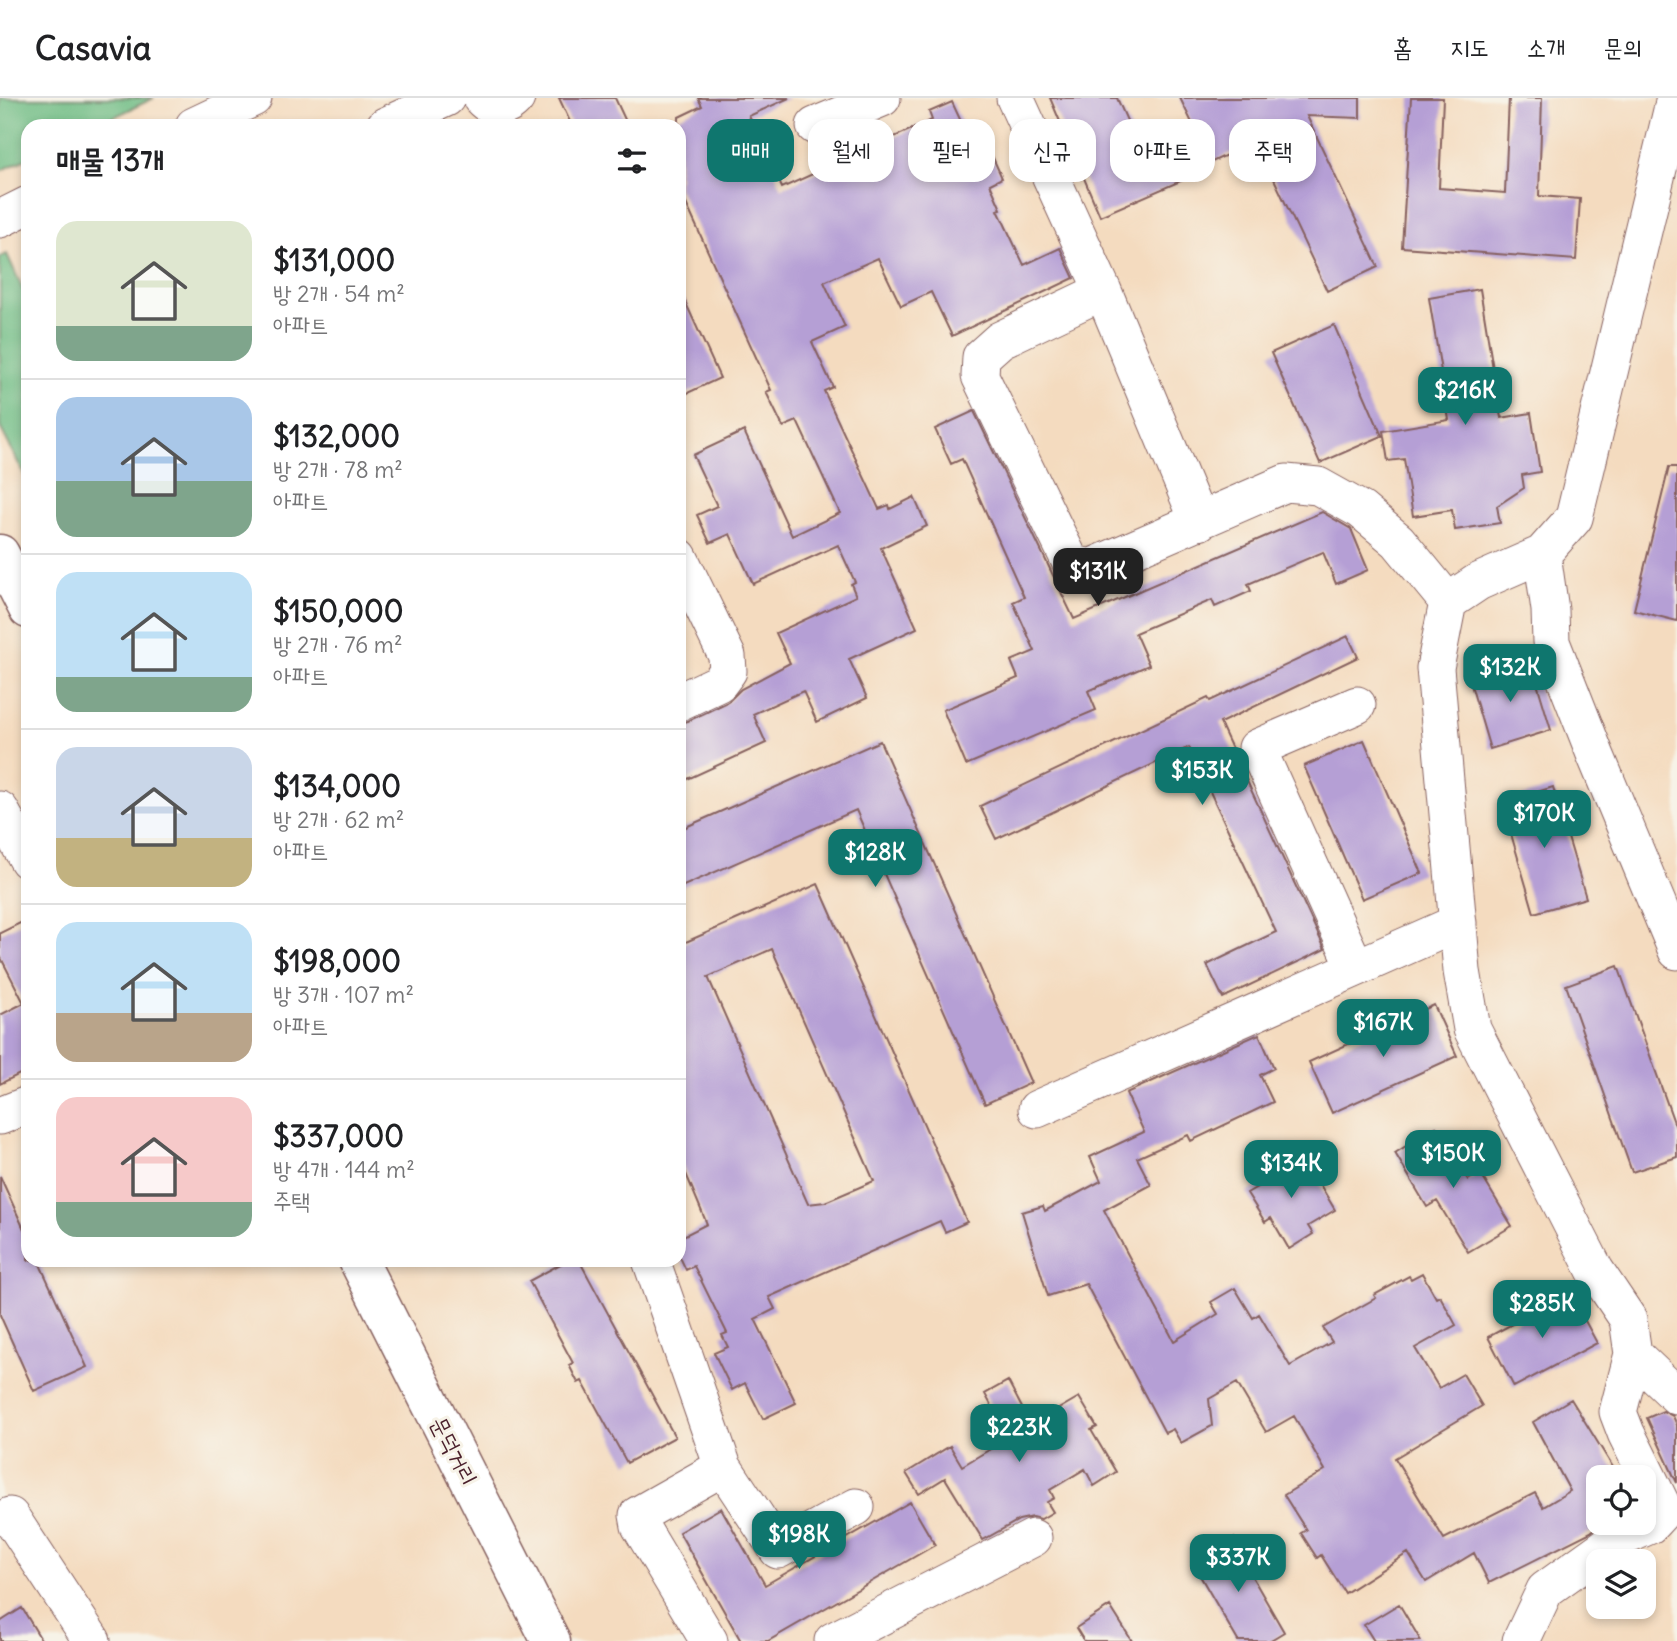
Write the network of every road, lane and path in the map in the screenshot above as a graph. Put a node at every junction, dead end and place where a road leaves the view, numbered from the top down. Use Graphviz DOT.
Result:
graph roads {
  1 [pos="253,98"];
  2 [pos="446,98"];
  3 [pos="882,98"];
  4 [pos="1015,98"];
  5 [pos="1675,98"];
  6 [pos="209,119"];
  7 [pos="404,119"];
  8 [pos="832,119"];
  9 [pos="21,208"];
  10 [pos="0,219"];
  11 [pos="1104,291"];
  12 [pos="1199,522"];
  13 [pos="0,554"];
  14 [pos="1542,554"];
  15 [pos="686,571"];
  16 [pos="21,595"];
  17 [pos="1448,602"];
  18 [pos="686,699"];
  19 [pos="1357,705"];
  20 [pos="0,810"];
  21 [pos="21,848"];
  22 [pos="1458,923"];
  23 [pos="1677,951"];
  24 [pos="1356,968"];
  25 [pos="21,1108"];
  26 [pos="1037,1109"];
  27 [pos="0,1116"];
  28 [pos="362,1267"];
  29 [pos="653,1267"];
  30 [pos="1633,1354"];
  31 [pos="1677,1396"];
  32 [pos="723,1468"];
  33 [pos="856,1507"];
  34 [pos="9,1516"];
  35 [pos="1033,1538"];
  36 [pos="92,1641"];
  37 [pos="551,1641"];
  38 [pos="709,1641"];
  39 [pos="833,1641"];
  40 [pos="1521,1641"];
  1 -- 6 [label="street"];
  2 -- 7 [label="street"];
  3 -- 8 [label="street"];
  4 -- 11 [label="street"];
  5 -- 14 [label="street"];
  9 -- 10 [label="street"];
  11 -- 12 [label="street"];
  11 -- 12 [label="street"];
  12 -- 17 [label="street"];
  13 -- 16 [label="main road"];
  14 -- 17 [label="street"];
  14 -- 23 [label="street"];
  15 -- 18 [label="street"];
  17 -- 22 [label="street"];
  19 -- 24 [label="street"];
  20 -- 21 [label="street"];
  22 -- 24 [label="street"];
  22 -- 30 [label="street"];
  24 -- 26 [label="street"];
  25 -- 27 [label="street"];
  28 -- 37 [label="main road, 문덕거리"];
  29 -- 32 [label="street"];
  30 -- 31 [label="street"];
  30 -- 40 [label="street"];
  32 -- 33 [label="street"];
  32 -- 38 [label="street"];
  34 -- 36 [label="street"];
  35 -- 39 [label="street"];
}
